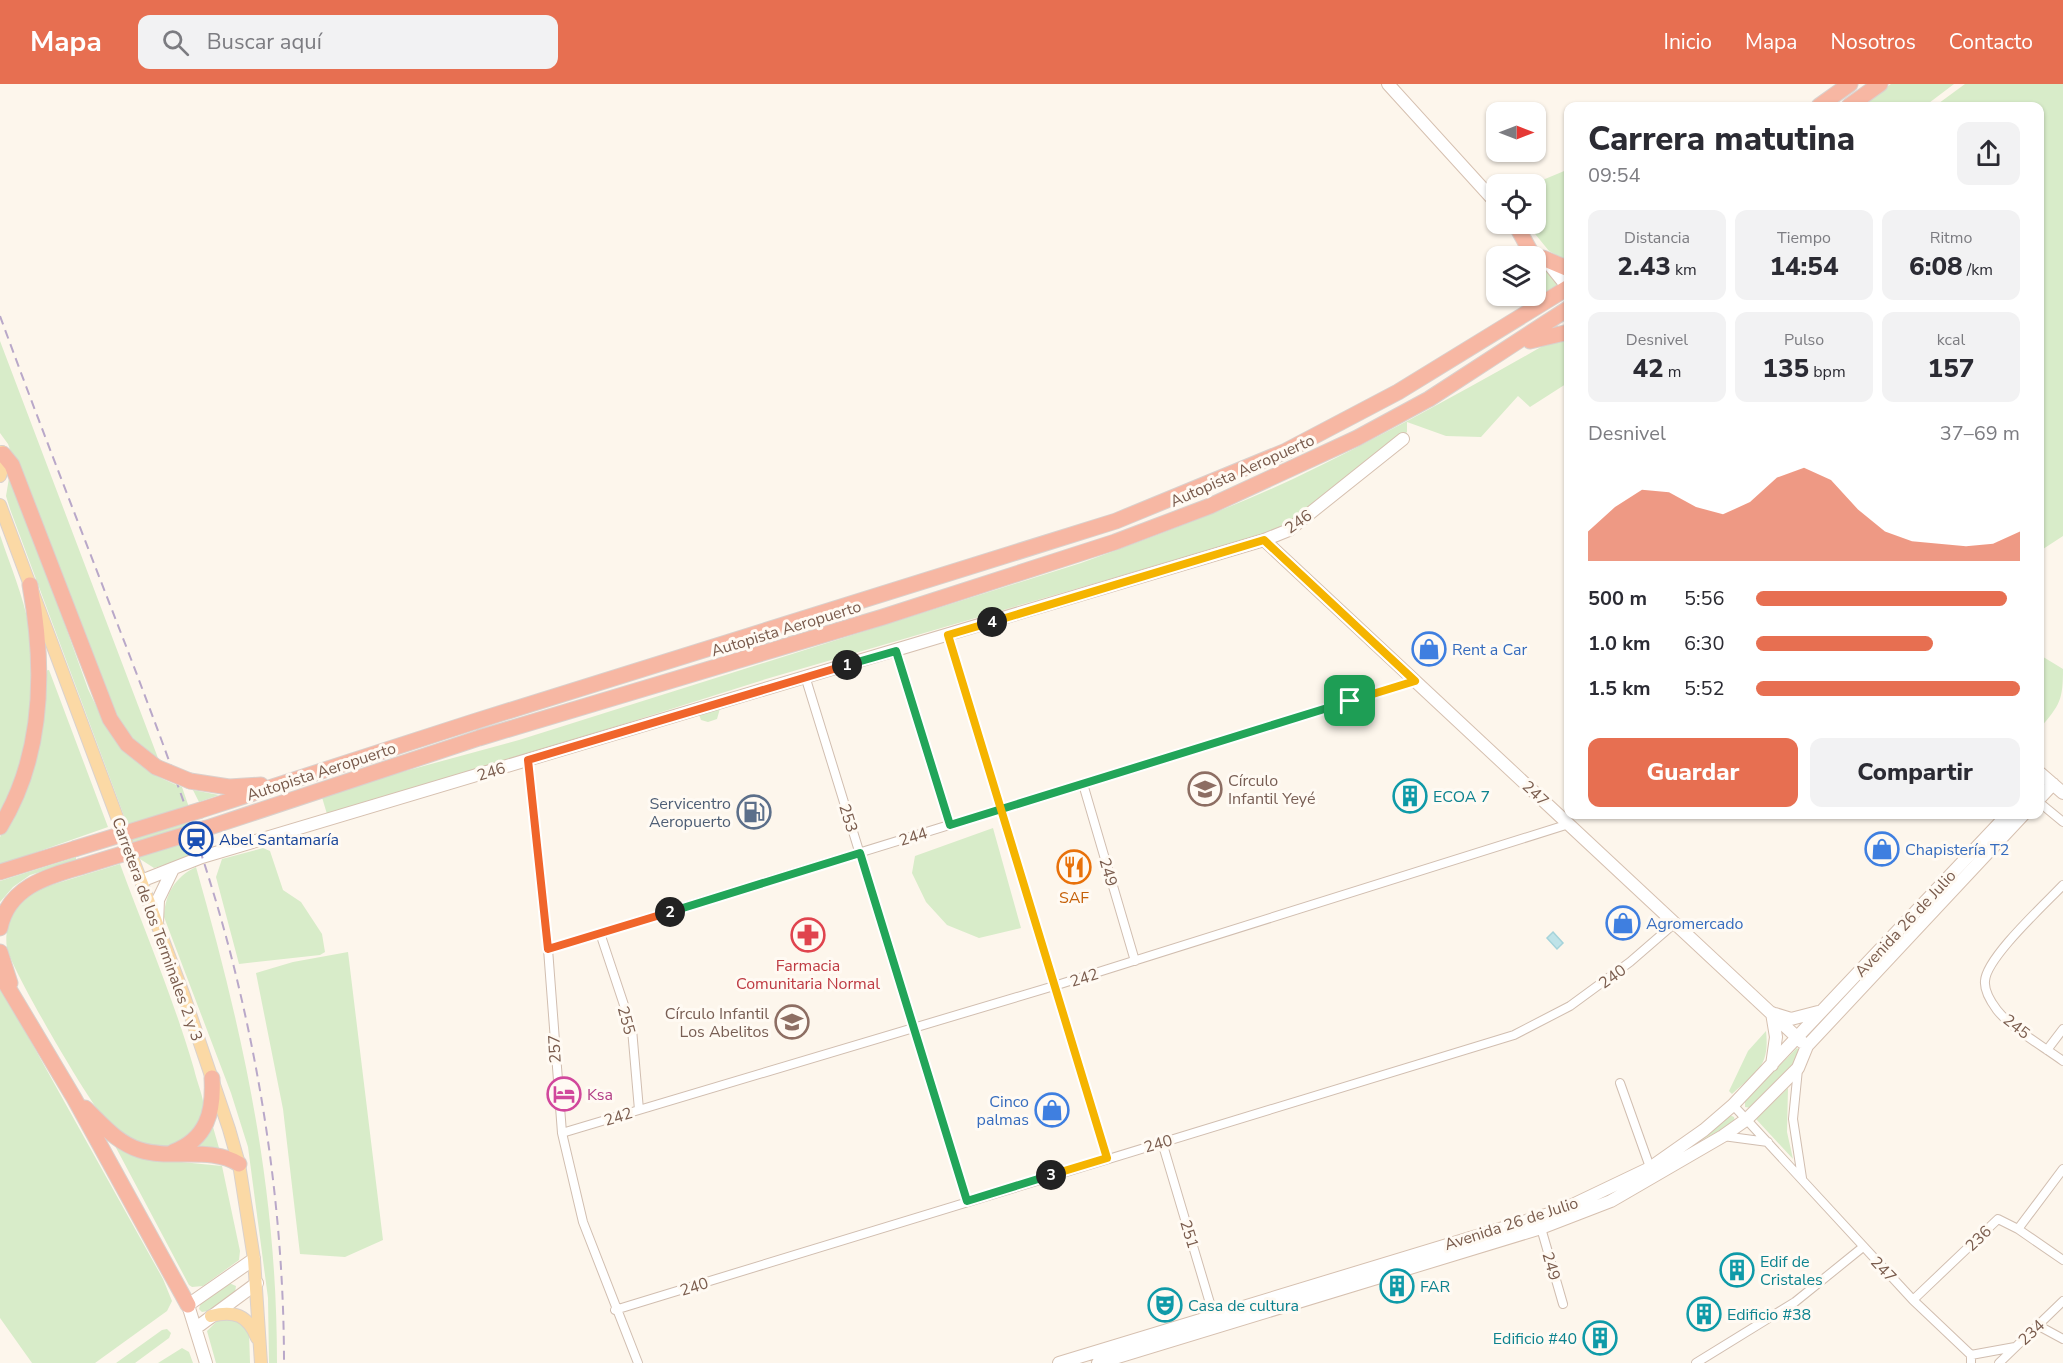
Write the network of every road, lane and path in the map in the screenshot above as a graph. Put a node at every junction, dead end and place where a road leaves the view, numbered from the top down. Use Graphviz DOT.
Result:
graph roads {
  1 [pos="1388,84"];
  2 [pos="1850,84"];
  3 [pos="1880,84"];
  4 [pos="1825,102"];
  5 [pos="1855,102"];
  6 [pos="1486,192"];
  7 [pos="1546,263"];
  8 [pos="1546,268"];
  9 [pos="1564,268"];
  10 [pos="1564,284"];
  11 [pos="1564,291"];
  12 [pos="1524,306"];
  13 [pos="1564,311"];
  14 [pos="1508,327"];
  15 [pos="1564,333"];
  16 [pos="1513,346"];
  17 [pos="1403,439"];
  18 [pos="1,451"];
  19 [pos="0,476"];
  20 [pos="0,507"];
  21 [pos="1264,540"];
  22 [pos="30,585"];
  23 [pos="948,635"];
  24 [pos="896,651"];
  25 [pos="805,676"];
  26 [pos="1415,681"];
  27 [pos="528,760"];
  28 [pos="311,776"];
  29 [pos="2044,778"];
  30 [pos="1083,784"];
  31 [pos="2063,793"];
  32 [pos="2044,806"];
  33 [pos="1001,809"];
  34 [pos="2004,819"];
  35 [pos="2019,819"];
  36 [pos="2063,822"];
  37 [pos="1569,824"];
  38 [pos="950,825"];
  39 [pos="0,827"];
  40 [pos="860,853"];
  41 [pos="174,868"];
  42 [pos="0,872"];
  43 [pos="141,881"];
  44 [pos="2063,885"];
  45 [pos="1939,896"];
  46 [pos="1675,923"];
  47 [pos="157,924"];
  48 [pos="0,928"];
  49 [pos="600,933"];
  50 [pos="548,949"];
  51 [pos="0,952"];
  52 [pos="1135,961"];
  53 [pos="0,974"];
  54 [pos="1054,986"];
  55 [pos="16,997"];
  56 [pos="1822,1010"];
  57 [pos="1772,1013"];
  58 [pos="914,1028"];
  59 [pos="2063,1029"];
  60 [pos="1802,1042"];
  61 [pos="2047,1050"];
  62 [pos="2063,1061"];
  63 [pos="1771,1067"];
  64 [pos="1798,1068"];
  65 [pos="212,1078"];
  66 [pos="1620,1083"];
  67 [pos="74,1098"];
  68 [pos="1733,1105"];
  69 [pos="639,1110"];
  70 [pos="1747,1119"];
  71 [pos="562,1133"];
  72 [pos="1723,1136"];
  73 [pos="1162,1142"];
  74 [pos="1768,1142"];
  75 [pos="169,1154"];
  76 [pos="1107,1158"];
  77 [pos="239,1164"];
  78 [pos="2063,1169"];
  79 [pos="1652,1173"];
  80 [pos="1802,1178"];
  81 [pos="967,1201"];
  82 [pos="1541,1228"];
  83 [pos="2018,1229"];
  84 [pos="1863,1247"];
  85 [pos="254,1259"];
  86 [pos="2063,1260"];
  87 [pos="257,1283"];
  88 [pos="1913,1300"];
  89 [pos="2063,1301"];
  90 [pos="1563,1304"];
  91 [pos="188,1305"];
  92 [pos="615,1310"];
  93 [pos="211,1316"];
  94 [pos="1216,1320"];
  95 [pos="2039,1326"];
  96 [pos="196,1328"];
  97 [pos="2063,1339"];
  98 [pos="260,1345"];
  99 [pos="2016,1347"];
  100 [pos="1971,1359"];
  101 [pos="206,1363"];
  102 [pos="261,1363"];
  103 [pos="638,1363"];
  104 [pos="1059,1363"];
  105 [pos="1098,1363"];
  106 [pos="1696,1363"];
  107 [pos="1999,1363"];
  1 -- 6 [label="street"];
  2 -- 4 [label="highway"];
  3 -- 5 [label="highway"];
  7 -- 9 [label="highway"];
  8 -- 10 [label="street"];
  11 -- 14 [label="highway, Autopista Aeropuerto"];
  12 -- 14 [label="highway"];
  13 -- 16 [label="highway, Autopista Aeropuerto"];
  14 -- 28 [label="highway, Autopista Aeropuerto"];
  15 -- 16 [label="highway"];
  16 -- 48 [label="highway, Autopista Aeropuerto, bridge"];
  17 -- 21 [label="street, 246"];
  18 -- 19 [label="main road"];
  18 -- 28 [label="highway, bridge"];
  20 -- 22 [label="main road, Carretera de los Terminales 2 y 3"];
  21 -- 23 [label="street, 246"];
  21 -- 26 [label="street, 247"];
  22 -- 39 [label="highway"];
  22 -- 43 [label="main road, Carretera de los Terminales 2 y 3"];
  23 -- 24 [label="street, 246"];
  23 -- 33 [label="street"];
  24 -- 25 [label="street, 246"];
  24 -- 38 [label="street"];
  25 -- 27 [label="street, 246"];
  25 -- 40 [label="street, 253"];
  26 -- 30 [label="street, 244"];
  26 -- 37 [label="street, 247"];
  27 -- 41 [label="street, 246"];
  27 -- 50 [label="street, 257"];
  28 -- 42 [label="highway, Autopista Aeropuerto, bridge"];
  29 -- 31 [label="street"];
  30 -- 33 [label="street, 244"];
  30 -- 52 [label="street, 249"];
  32 -- 36 [label="street"];
  33 -- 38 [label="street, 244"];
  33 -- 54 [label="street"];
  34 -- 45 [label="street, Avenida 26 de Julio"];
  35 -- 45 [label="street, Avenida 26 de Julio"];
  37 -- 46 [label="street, 247"];
  37 -- 52 [label="street, 242"];
  38 -- 40 [label="street, 244"];
  40 -- 49 [label="street, 244"];
  40 -- 58 [label="street, 253"];
  41 -- 43 [label="street, 246"];
  41 -- 47 [label="street"];
  43 -- 47 [label="main road, Carretera de los Terminales 2 y 3"];
  44 -- 61 [label="street, 245"];
  45 -- 56 [label="street, Avenida 26 de Julio"];
  45 -- 60 [label="street, Avenida 26 de Julio"];
  46 -- 57 [label="street, 247"];
  46 -- 73 [label="street, 240"];
  47 -- 65 [label="main road, Carretera de los Terminales 2 y 3"];
  49 -- 50 [label="street, 244"];
  49 -- 69 [label="street, 255"];
  50 -- 71 [label="street, 257"];
  51 -- 55 [label="highway"];
  52 -- 54 [label="street, 242"];
  53 -- 55 [label="highway"];
  54 -- 58 [label="street, 242"];
  54 -- 76 [label="street"];
  55 -- 67 [label="highway"];
  56 -- 57 [label="street"];
  56 -- 60 [label="street, Avenida 26 de Julio"];
  57 -- 60 [label="street, 247"];
  57 -- 63 [label="street"];
  58 -- 69 [label="street, 242"];
  58 -- 81 [label="street, 253"];
  59 -- 61 [label="street"];
  60 -- 63 [label="street, Avenida 26 de Julio"];
  60 -- 64 [label="street, Avenida 26 de Julio"];
  61 -- 62 [label="street, 245"];
  63 -- 68 [label="street, Avenida 26 de Julio"];
  64 -- 70 [label="street, Avenida 26 de Julio"];
  64 -- 80 [label="street"];
  65 -- 75 [label="highway"];
  65 -- 77 [label="main road, Carretera de los Terminales 2 y 3"];
  66 -- 79 [label="street"];
  67 -- 75 [label="highway"];
  67 -- 91 [label="highway"];
  68 -- 70 [label="street, 247"];
  68 -- 79 [label="street, Avenida 26 de Julio"];
  69 -- 71 [label="street, 242"];
  70 -- 72 [label="street, Avenida 26 de Julio"];
  70 -- 74 [label="street, 247"];
  71 -- 92 [label="street, 257"];
  72 -- 74 [label="street"];
  72 -- 79 [label="street, Avenida 26 de Julio"];
  73 -- 76 [label="street, 240"];
  73 -- 94 [label="street, 251"];
  74 -- 80 [label="street, 247"];
  75 -- 77 [label="highway"];
  76 -- 81 [label="street, 240"];
  77 -- 85 [label="main road, Carretera de los Terminales 2 y 3"];
  78 -- 83 [label="street, 236"];
  79 -- 82 [label="street, Avenida 26 de Julio"];
  79 -- 94 [label="street, Avenida 26 de Julio"];
  80 -- 84 [label="street, 247"];
  81 -- 92 [label="street, 240"];
  82 -- 90 [label="street, 249"];
  82 -- 94 [label="street, Avenida 26 de Julio"];
  83 -- 86 [label="street"];
  83 -- 88 [label="street, 236"];
  84 -- 88 [label="street, 247"];
  84 -- 106 [label="street"];
  85 -- 87 [label="main road, Carretera de los Terminales 2 y 3"];
  85 -- 91 [label="street"];
  87 -- 93 [label="street"];
  87 -- 98 [label="main road, Carretera de los Terminales 2 y 3"];
  88 -- 100 [label="street, 247"];
  89 -- 95 [label="street, 234"];
  91 -- 96 [label="street"];
  92 -- 103 [label="street, 257"];
  93 -- 96 [label="street"];
  93 -- 98 [label="main road"];
  94 -- 104 [label="street, Avenida 26 de Julio"];
  94 -- 105 [label="street, Avenida 26 de Julio"];
  95 -- 97 [label="street"];
  95 -- 99 [label="street, 234"];
  96 -- 101 [label="street"];
  98 -- 102 [label="main road, Carretera de los Terminales 2 y 3"];
  99 -- 100 [label="street, 247"];
  99 -- 107 [label="street, 234"];
}
